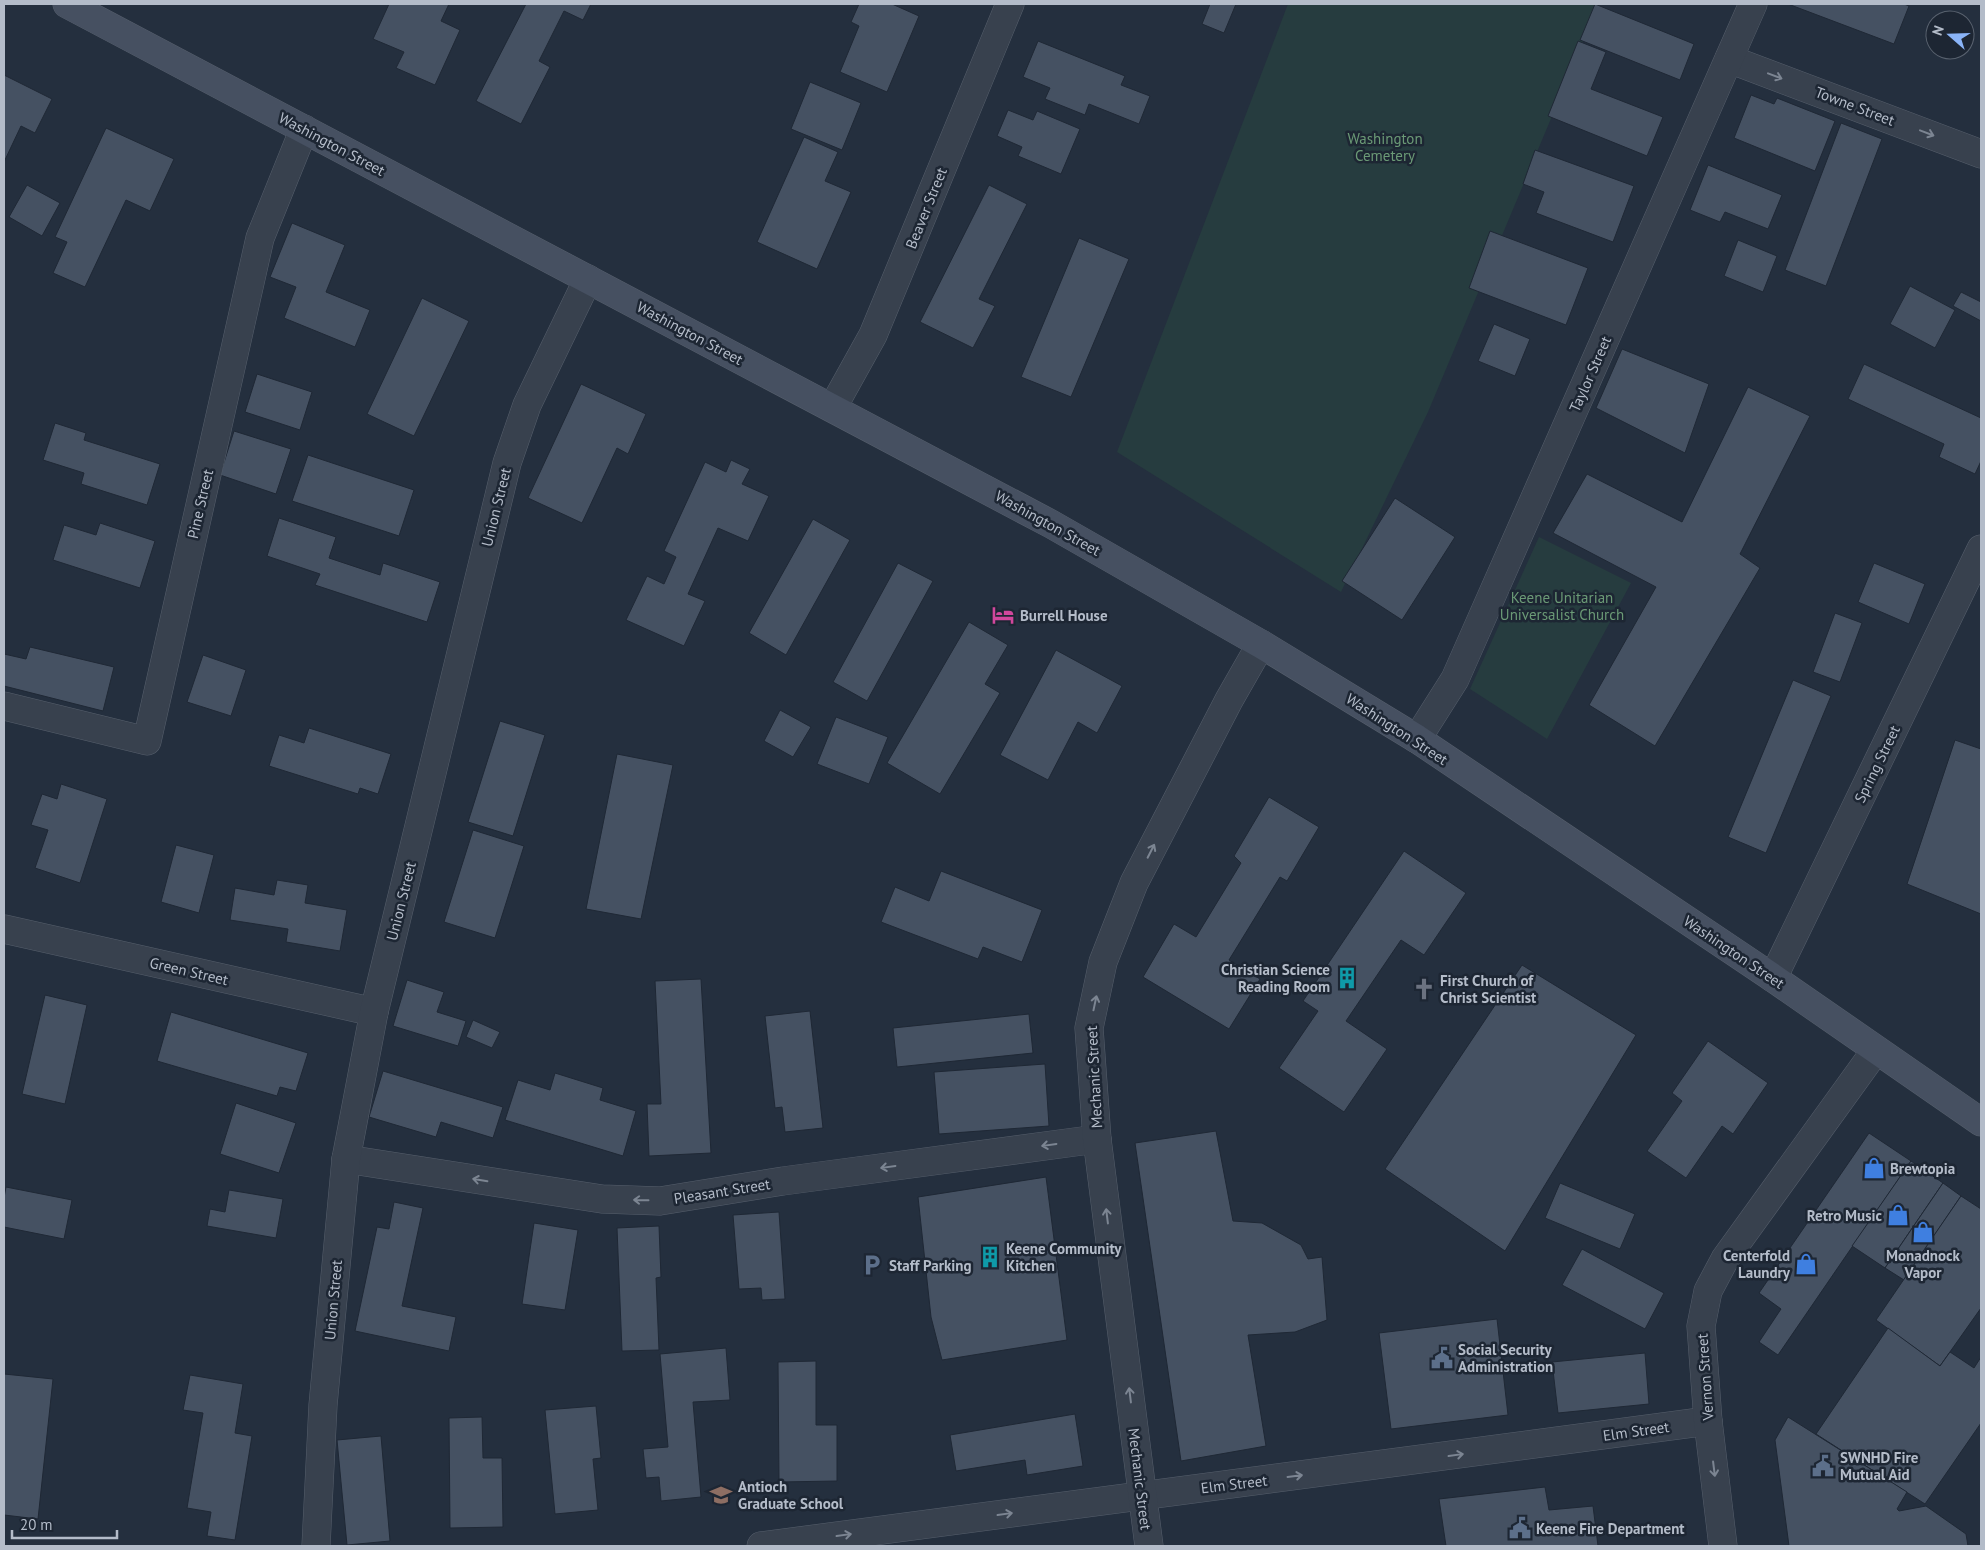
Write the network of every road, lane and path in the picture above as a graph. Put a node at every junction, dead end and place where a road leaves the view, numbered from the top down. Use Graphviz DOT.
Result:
graph roads {
  1 [pos="67,4"];
  2 [pos="1010,4"];
  3 [pos="1754,4"];
  4 [pos="1729,59"];
  5 [pos="304,129"];
  6 [pos="1981,154"];
  7 [pos="588,279"];
  8 [pos="833,407"];
  9 [pos="1981,549"];
  10 [pos="1261,644"];
  11 [pos="4,706"];
  12 [pos="1417,739"];
  13 [pos="4,929"];
  14 [pos="1773,978"];
  15 [pos="374,1012"];
  16 [pos="1876,1050"];
  17 [pos="1981,1122"];
  18 [pos="1098,1139"];
  19 [pos="346,1159"];
  20 [pos="1708,1421"];
  21 [pos="1143,1495"];
  22 [pos="316,1546"];
  23 [pos="761,1546"];
  24 [pos="1148,1546"];
  25 [pos="1723,1546"];
  1 -- 5 [label="main road, Washington Street"];
  2 -- 8 [label="street, Beaver Street"];
  3 -- 4 [label="street, Taylor Street"];
  4 -- 6 [label="street, Towne Street, one-way"];
  4 -- 12 [label="street, Taylor Street"];
  5 -- 7 [label="main road, Washington Street"];
  5 -- 11 [label="street, Pine Street"];
  7 -- 8 [label="main road, Washington Street"];
  7 -- 15 [label="street, Union Street"];
  8 -- 10 [label="main road, Washington Street"];
  9 -- 14 [label="street, Spring Street"];
  10 -- 12 [label="main road, Washington Street"];
  18 -- 10 [label="street, Mechanic Street, one-way"];
  12 -- 14 [label="main road, Washington Street"];
  13 -- 15 [label="street, Green Street"];
  14 -- 16 [label="main road, Washington Street"];
  15 -- 19 [label="street, Union Street"];
  16 -- 17 [label="main road, Washington Street"];
  16 -- 20 [label="street, Vernon Street"];
  18 -- 19 [label="street, Pleasant Street, one-way"];
  21 -- 18 [label="street, Mechanic Street, one-way"];
  19 -- 22 [label="street, Union Street"];
  21 -- 20 [label="street, Elm Street, one-way"];
  20 -- 25 [label="street, Vernon Street, one-way"];
  23 -- 21 [label="street, Elm Street, one-way"];
  21 -- 24 [label="street, Mechanic Street"];
}
